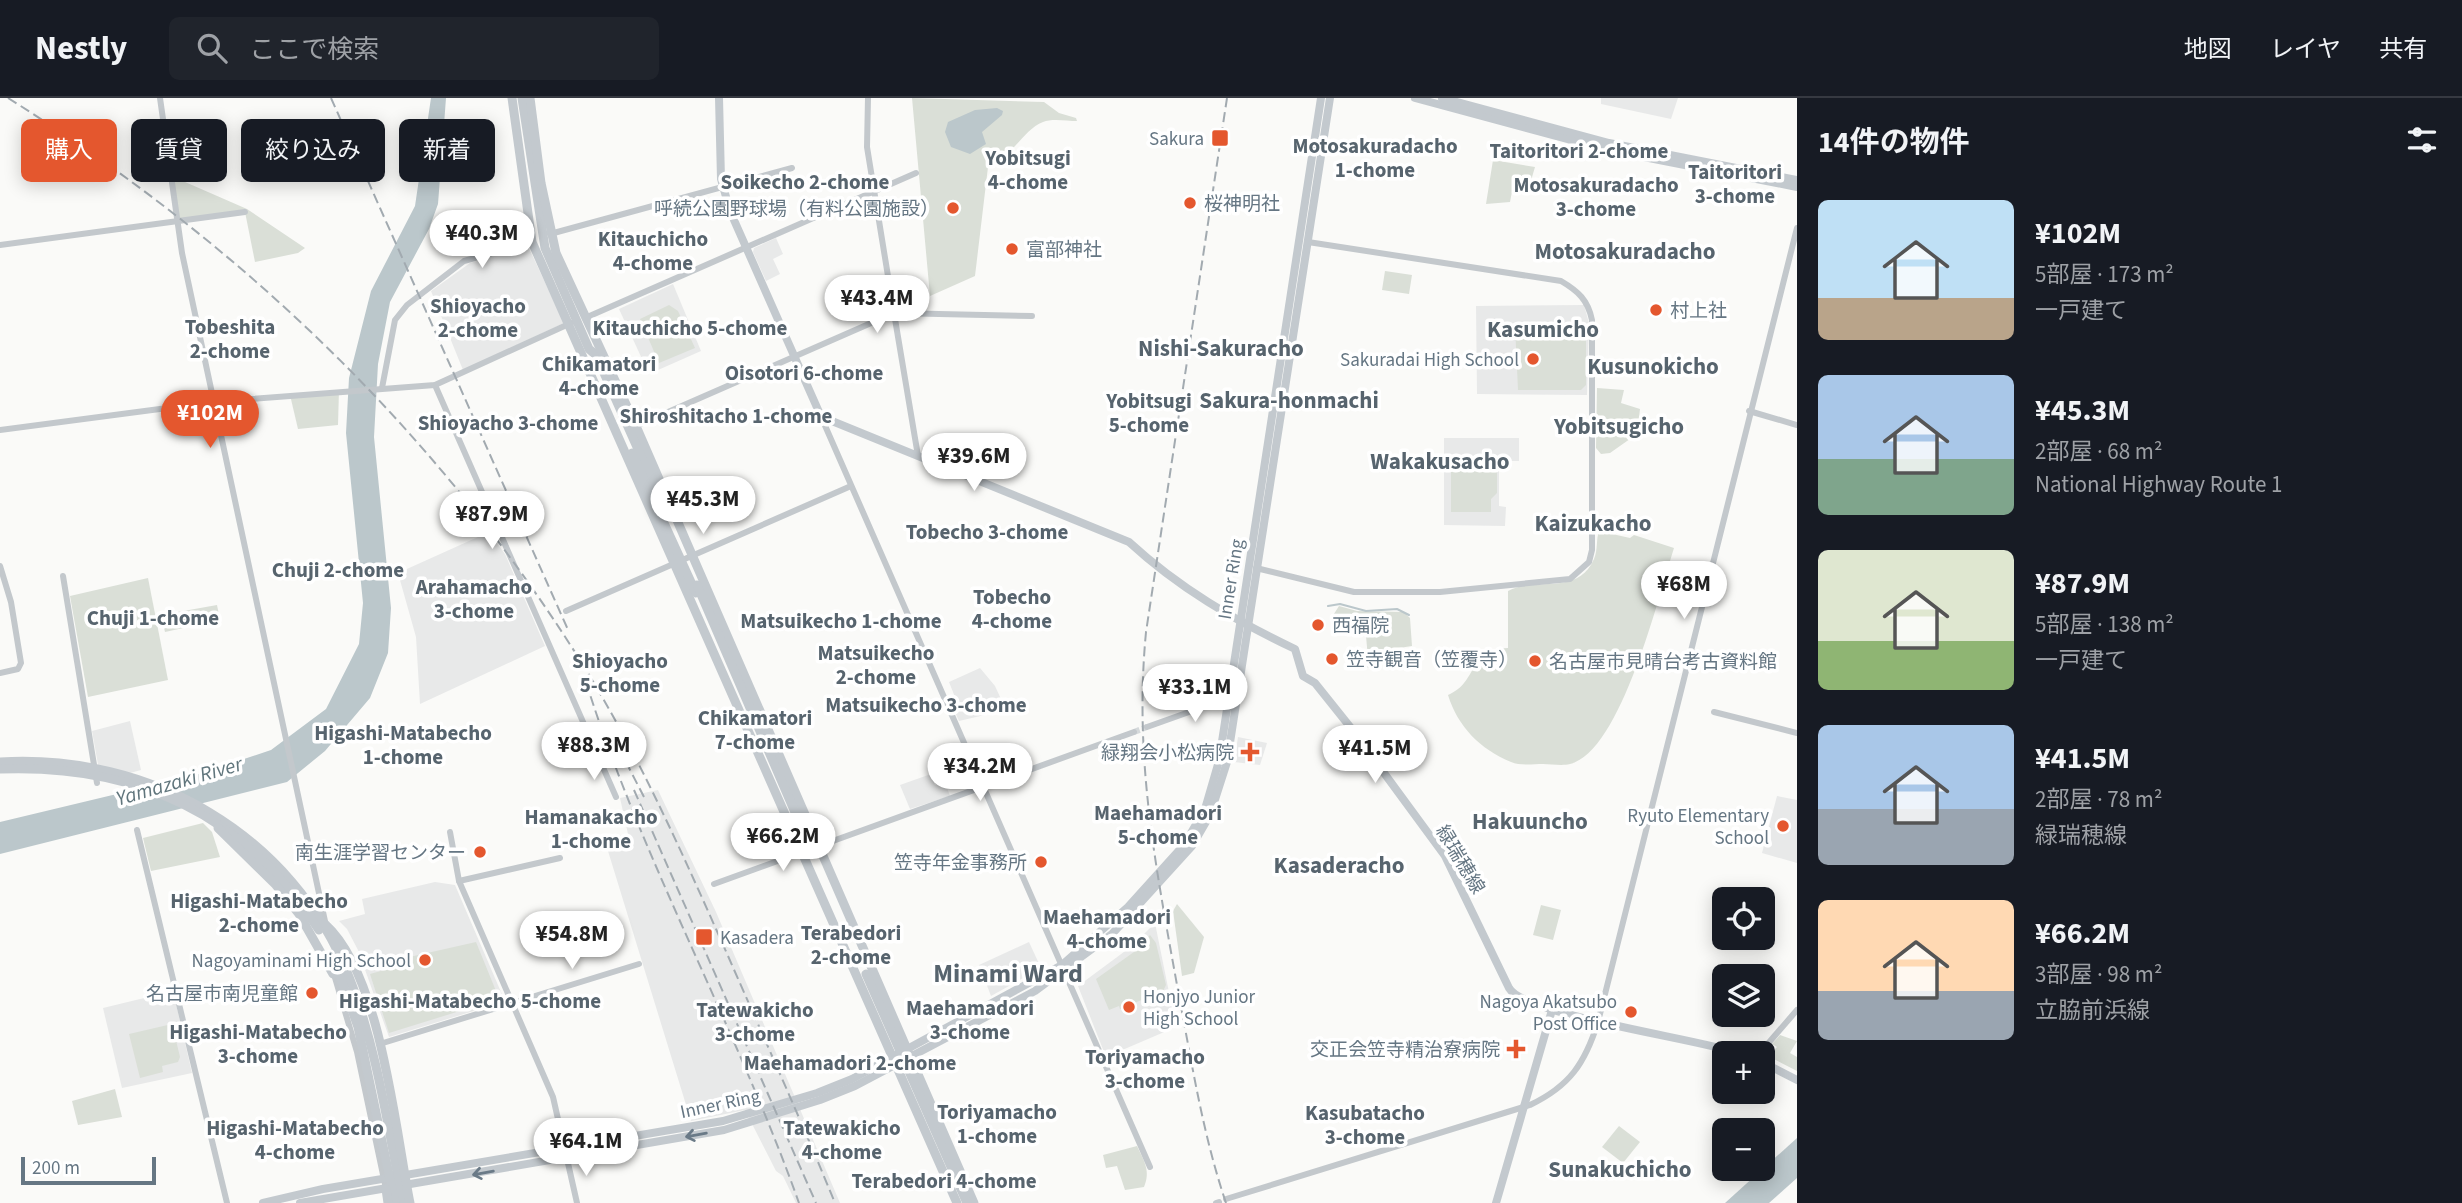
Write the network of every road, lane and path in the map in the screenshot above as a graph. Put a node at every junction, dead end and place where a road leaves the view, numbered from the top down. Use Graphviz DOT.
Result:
graph roads {
  1 [pos="160,98"];
  2 [pos="514,98"];
  3 [pos="526,98"];
  4 [pos="719,98"];
  5 [pos="868,98"];
  6 [pos="1321,98"];
  7 [pos="1330,98"];
  8 [pos="1415,98"];
  9 [pos="1442,98"];
  10 [pos="792,168"];
  11 [pos="916,173"];
  12 [pos="1797,180"];
  13 [pos="723,187"];
  14 [pos="1797,187"];
  15 [pos="875,191"];
  16 [pos="245,212"];
  17 [pos="177,221"];
  18 [pos="1797,228"];
  19 [pos="550,234"];
  20 [pos="532,242"];
  21 [pos="1308,242"];
  22 [pos="0,245"];
  23 [pos="746,247"];
  24 [pos="894,313"];
  25 [pos="1032,316"];
  26 [pos="585,318"];
  27 [pos="569,324"];
  28 [pos="596,355"];
  29 [pos="794,356"];
  30 [pos="435,385"];
  31 [pos="381,389"];
  32 [pos="213,402"];
  33 [pos="1749,411"];
  34 [pos="615,420"];
  35 [pos="823,421"];
  36 [pos="1797,425"];
  37 [pos="636,426"];
  38 [pos="0,430"];
  39 [pos="918,456"];
  40 [pos="851,486"];
  41 [pos="691,557"];
  42 [pos="674,563"];
  43 [pos="0,566"];
  44 [pos="1252,567"];
  45 [pos="63,576"];
  46 [pos="566,611"];
  47 [pos="1243,624"];
  48 [pos="0,673"];
  49 [pos="1232,696"];
  50 [pos="1714,712"];
  51 [pos="742,713"];
  52 [pos="1147,727"];
  53 [pos="1134,732"];
  54 [pos="1797,733"];
  55 [pos="0,762"];
  56 [pos="0,769"];
  57 [pos="97,783"];
  58 [pos="984,787"];
  59 [pos="616,797"];
  60 [pos="208,817"];
  61 [pos="137,830"];
  62 [pos="450,832"];
  63 [pos="817,847"];
  64 [pos="802,852"];
  65 [pos="560,858"];
  66 [pos="459,881"];
  67 [pos="714,884"];
  68 [pos="318,918"];
  69 [pos="639,964"];
  70 [pos="1063,968"];
  71 [pos="333,974"];
  72 [pos="513,1004"];
  73 [pos="1552,1010"];
  74 [pos="1797,1010"];
  75 [pos="1598,1022"];
  76 [pos="1770,1041"];
  77 [pos="383,1043"];
  78 [pos="1712,1044"];
  79 [pos="908,1054"];
  80 [pos="895,1061"];
  81 [pos="1775,1069"];
  82 [pos="1797,1080"];
  83 [pos="1521,1108"];
  84 [pos="567,1154"];
  85 [pos="1150,1167"];
  86 [pos="406,1182"];
  87 [pos="385,1185"];
  88 [pos="1220,1201"];
  89 [pos="227,1203"];
  90 [pos="263,1203"];
  91 [pos="300,1203"];
  92 [pos="388,1203"];
  93 [pos="396,1203"];
  94 [pos="403,1203"];
  95 [pos="410,1203"];
  96 [pos="577,1203"];
  97 [pos="958,1203"];
  98 [pos="967,1203"];
  99 [pos="974,1203"];
  100 [pos="1496,1203"];
  1 -- 17 [label="street"];
  2 -- 20 [label="highway"];
  2 -- 34 [label="highway"];
  3 -- 19 [label="highway"];
  3 -- 28 [label="highway"];
  3 -- 28 [label="highway"];
  4 -- 13 [label="main road"];
  5 -- 15 [label="street"];
  6 -- 44 [label="main road, Inner Ring"];
  7 -- 21 [label="main road, Inner Ring"];
  8 -- 14 [label="main road"];
  9 -- 12 [label="main road"];
  10 -- 13 [label="street"];
  11 -- 15 [label="street"];
  13 -- 19 [label="street"];
  13 -- 23 [label="main road"];
  15 -- 23 [label="street"];
  15 -- 24 [label="street"];
  16 -- 17 [label="street"];
  17 -- 22 [label="street"];
  17 -- 32 [label="street"];
  18 -- 33 [label="street"];
  19 -- 26 [label="highway"];
  20 -- 27 [label="highway"];
  20 -- 31 [label="street"];
  21 -- 44 [label="main road, Inner Ring"];
  21 -- 44 [label="street"];
  23 -- 26 [label="street"];
  23 -- 29 [label="main road"];
  24 -- 25 [label="street"];
  24 -- 29 [label="street"];
  24 -- 39 [label="street"];
  26 -- 27 [label="street"];
  26 -- 37 [label="highway"];
  27 -- 30 [label="street"];
  27 -- 42 [label="highway"];
  28 -- 98 [label="highway"];
  29 -- 35 [label="main road"];
  29 -- 37 [label="street"];
  30 -- 31 [label="street"];
  30 -- 59 [label="street"];
  31 -- 32 [label="street"];
  32 -- 38 [label="street"];
  32 -- 71 [label="street"];
  33 -- 36 [label="street"];
  33 -- 75 [label="street"];
  34 -- 51 [label="highway"];
  34 -- 97 [label="highway"];
  35 -- 39 [label="main road, 緑瑞穂線"];
  35 -- 40 [label="street"];
  37 -- 41 [label="highway"];
  39 -- 47 [label="main road, 緑瑞穂線"];
  40 -- 41 [label="street"];
  40 -- 58 [label="street"];
  41 -- 42 [label="street"];
  41 -- 63 [label="highway"];
  42 -- 46 [label="street"];
  42 -- 51 [label="highway"];
  43 -- 48 [label="street"];
  44 -- 47 [label="main road, Inner Ring"];
  45 -- 57 [label="street"];
  47 -- 49 [label="main road, Inner Ring"];
  47 -- 73 [label="main road, 緑瑞穂線"];
  49 -- 52 [label="street"];
  49 -- 70 [label="main road, Inner Ring"];
  50 -- 54 [label="street"];
  51 -- 64 [label="highway"];
  53 -- 58 [label="street"];
  55 -- 68 [label="highway"];
  56 -- 60 [label="highway"];
  58 -- 63 [label="street"];
  58 -- 70 [label="street"];
  60 -- 71 [label="highway"];
  60 -- 93 [label="highway"];
  61 -- 89 [label="street"];
  62 -- 66 [label="street"];
  63 -- 64 [label="street"];
  63 -- 79 [label="highway"];
  64 -- 67 [label="street"];
  64 -- 80 [label="highway"];
  65 -- 66 [label="street"];
  66 -- 72 [label="street"];
  68 -- 86 [label="highway"];
  68 -- 94 [label="highway"];
  69 -- 72 [label="street"];
  70 -- 79 [label="main road, Inner Ring"];
  70 -- 85 [label="street"];
  71 -- 87 [label="street"];
  72 -- 77 [label="street"];
  72 -- 84 [label="street"];
  73 -- 75 [label="main road, 緑瑞穂線"];
  73 -- 83 [label="main road"];
  74 -- 76 [label="street"];
  75 -- 78 [label="main road, 緑瑞穂線"];
  75 -- 83 [label="street"];
  79 -- 80 [label="main road, Inner Ring"];
  79 -- 99 [label="highway"];
  80 -- 84 [label="main road, Inner Ring"];
  80 -- 97 [label="highway"];
  81 -- 82 [label="main road"];
  83 -- 88 [label="street"];
  83 -- 100 [label="main road"];
  84 -- 86 [label="main road, Inner Ring"];
  84 -- 96 [label="street"];
  86 -- 87 [label="main road, Inner Ring"];
  86 -- 95 [label="highway"];
  87 -- 90 [label="main road, Inner Ring"];
  87 -- 91 [label="main road, Inner Ring"];
  87 -- 92 [label="highway"];
}
